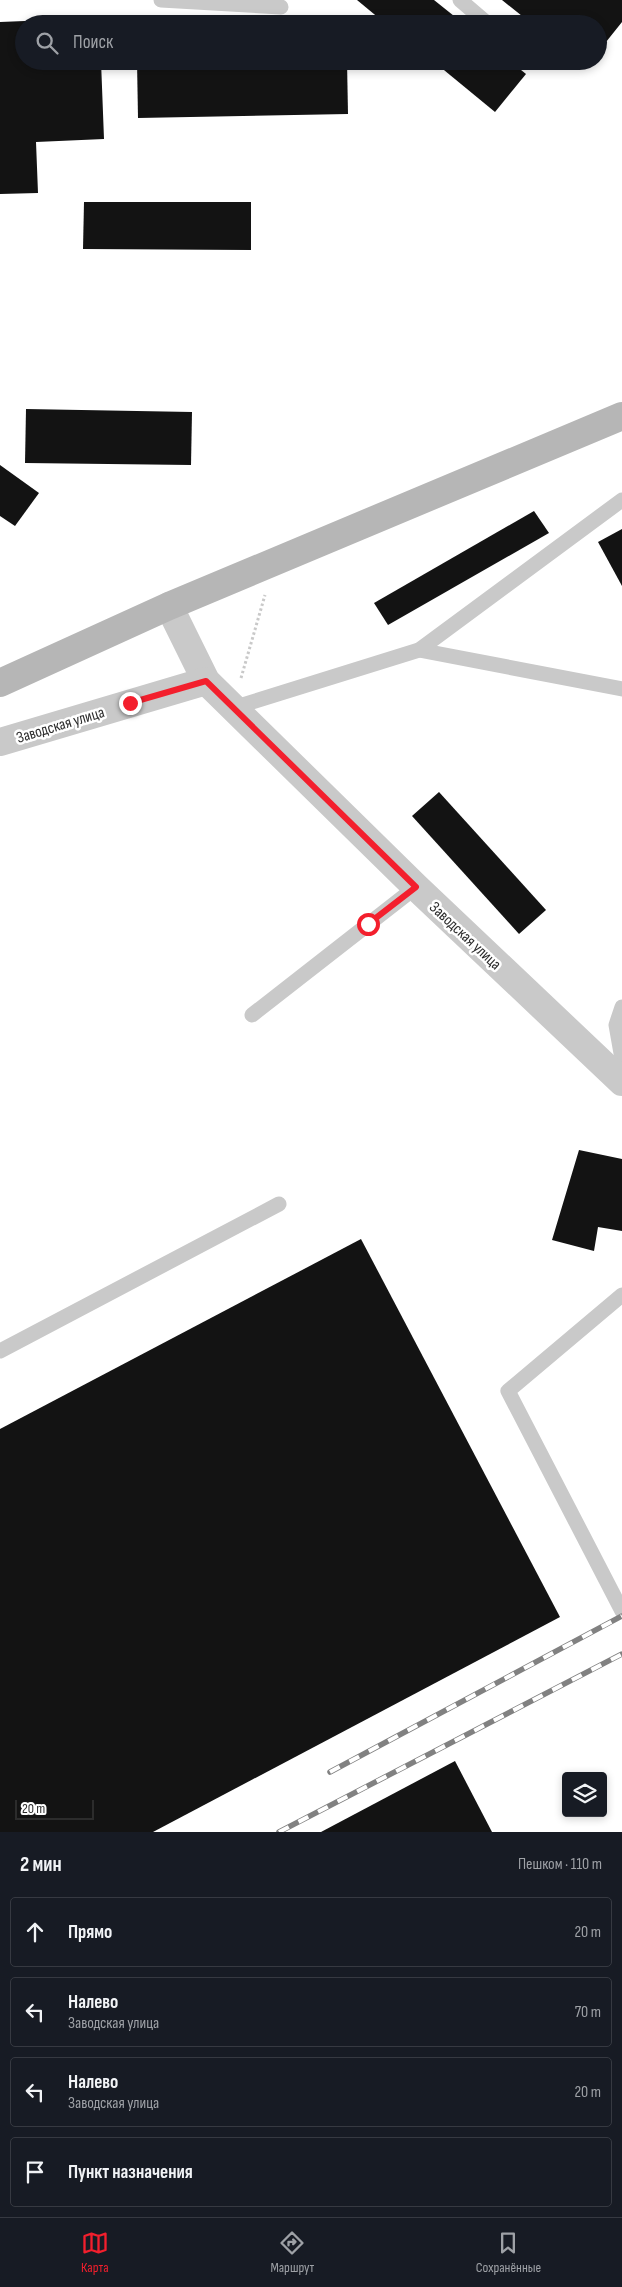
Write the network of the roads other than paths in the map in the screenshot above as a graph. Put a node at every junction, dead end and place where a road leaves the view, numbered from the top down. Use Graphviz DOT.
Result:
graph roads {
  1 [pos="161,0"];
  2 [pos="460,0"];
  3 [pos="281,7"];
  4 [pos="478,15"];
  5 [pos="622,416"];
  6 [pos="622,500"];
  7 [pos="169,606"];
  8 [pos="419,650"];
  9 [pos="206,681"];
  10 [pos="0,683"];
  11 [pos="622,689"];
  12 [pos="233,708"];
  13 [pos="0,742"];
  14 [pos="416,887"];
  15 [pos="622,1007"];
  16 [pos="252,1015"];
  17 [pos="622,1059"];
  18 [pos="622,1082"];
  19 [pos="279,1204"];
  20 [pos="622,1295"];
  21 [pos="0,1351"];
  22 [pos="622,1611"];
  1 -- 3 [label="lane"];
  2 -- 4 [label="lane"];
  5 -- 7 [label="main road"];
  6 -- 8 [label="lane"];
  7 -- 9 [label="street, Заводская улица"];
  7 -- 10 [label="main road"];
  8 -- 11 [label="lane"];
  8 -- 12 [label="lane"];
  9 -- 12 [label="street, Заводская улица"];
  9 -- 13 [label="street, Заводская улица"];
  12 -- 14 [label="street, Заводская улица"];
  14 -- 16 [label="lane"];
  14 -- 18 [label="street, Заводская улица"];
  15 -- 17 [label="lane"];
  19 -- 21 [label="lane"];
  20 -- 22 [label="lane"];
}
